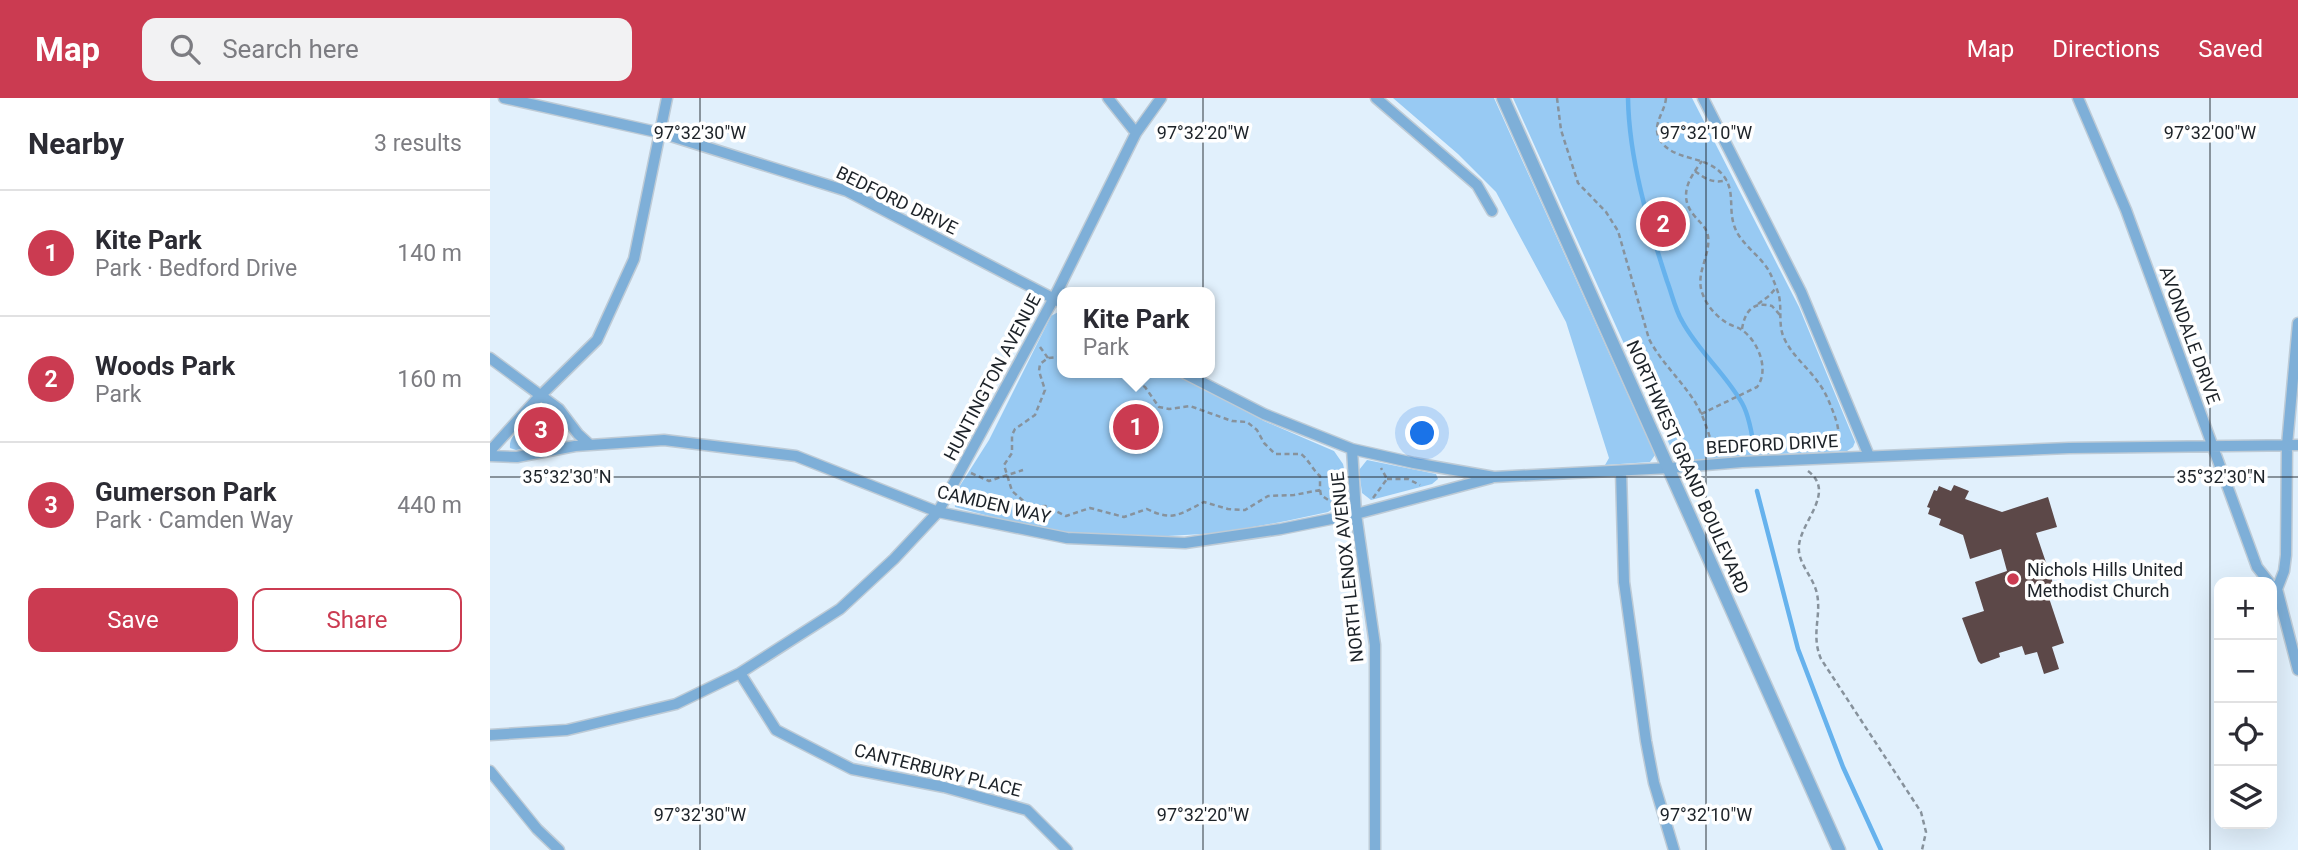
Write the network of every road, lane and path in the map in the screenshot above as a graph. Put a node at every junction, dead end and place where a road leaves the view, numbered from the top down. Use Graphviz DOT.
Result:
graph roads {
  1 [pos="504,98"];
  2 [pos="667,98"];
  3 [pos="1108,98"];
  4 [pos="1161,98"];
  5 [pos="1376,98"];
  6 [pos="1503,98"];
  7 [pos="1557,98"];
  8 [pos="1666,98"];
  9 [pos="1703,98"];
  10 [pos="2078,98"];
  11 [pos="661,132"];
  12 [pos="1136,132"];
  13 [pos="1702,161"];
  14 [pos="1695,171"];
  15 [pos="1727,180"];
  16 [pos="1492,211"];
  17 [pos="1064,287"];
  18 [pos="1776,288"];
  19 [pos="1057,299"];
  20 [pos="1057,302"];
  21 [pos="1756,305"];
  22 [pos="1780,315"];
  23 [pos="2298,323"];
  24 [pos="1742,329"];
  25 [pos="490,358"];
  26 [pos="1057,358"];
  27 [pos="1132,378"];
  28 [pos="1194,378"];
  29 [pos="541,396"];
  30 [pos="1701,414"];
  31 [pos="590,445"];
  32 [pos="2292,445"];
  33 [pos="2212,446"];
  34 [pos="1797,447"];
  35 [pos="1352,449"];
  36 [pos="490,454"];
  37 [pos="1372,454"];
  38 [pos="1869,456"];
  39 [pos="1716,464"];
  40 [pos="965,465"];
  41 [pos="1670,468"];
  42 [pos="1023,470"];
  43 [pos="1804,470"];
  44 [pos="1621,471"];
  45 [pos="1007,476"];
  46 [pos="1494,477"];
  47 [pos="1387,479"];
  48 [pos="1320,490"];
  49 [pos="1428,495"];
  50 [pos="938,512"];
  51 [pos="1360,513"];
  52 [pos="2265,577"];
  53 [pos="2277,579"];
  54 [pos="2277,601"];
  55 [pos="2298,670"];
  56 [pos="740,673"];
  57 [pos="490,734"];
  58 [pos="490,771"];
  59 [pos="559,850"];
  60 [pos="1068,850"];
  61 [pos="1375,850"];
  62 [pos="1674,850"];
  63 [pos="1839,850"];
  64 [pos="1922,850"];
  1 -- 11 [label="street, BEDFORD DRIVE"];
  2 -- 11 [label="street"];
  3 -- 12 [label="street"];
  4 -- 12 [label="street, HUNTINGTON AVENUE"];
  5 -- 16 [label="street"];
  6 -- 41 [label="street, NORTHWEST GRAND BOULEVARD"];
  7 -- 30 [label="path"];
  8 -- 13 [label="path"];
  9 -- 38 [label="street"];
  10 -- 33 [label="street, AVONDALE DRIVE"];
  11 -- 19 [label="street, BEDFORD DRIVE"];
  11 -- 29 [label="street"];
  12 -- 17 [label="street, HUNTINGTON AVENUE"];
  13 -- 14 [label="path"];
  13 -- 15 [label="path"];
  14 -- 15 [label="path"];
  14 -- 24 [label="path"];
  15 -- 18 [label="path"];
  18 -- 21 [label="path"];
  18 -- 22 [label="path"];
  20 -- 40 [label="street, HUNTINGTON AVENUE"];
  21 -- 22 [label="path"];
  21 -- 24 [label="path"];
  22 -- 34 [label="path"];
  23 -- 32 [label="street"];
  24 -- 30 [label="path"];
  25 -- 29 [label="street"];
  26 -- 45 [label="path"];
  27 -- 48 [label="path"];
  28 -- 35 [label="street, BEDFORD DRIVE"];
  29 -- 31 [label="street"];
  29 -- 36 [label="street"];
  30 -- 39 [label="path"];
  31 -- 36 [label="street, CAMDEN WAY"];
  31 -- 50 [label="street, CAMDEN WAY"];
  32 -- 33 [label="street, BEDFORD DRIVE"];
  32 -- 53 [label="street"];
  33 -- 38 [label="street, BEDFORD DRIVE"];
  33 -- 52 [label="street, AVONDALE DRIVE"];
  35 -- 37 [label="street, BEDFORD DRIVE"];
  35 -- 51 [label="street, NORTH LENOX AVENUE"];
  37 -- 46 [label="street, BEDFORD DRIVE"];
  37 -- 47 [label="path"];
  38 -- 39 [label="street, BEDFORD DRIVE"];
  39 -- 41 [label="street, BEDFORD DRIVE"];
  40 -- 45 [label="path"];
  40 -- 50 [label="street, HUNTINGTON AVENUE"];
  41 -- 44 [label="street, BEDFORD DRIVE"];
  41 -- 63 [label="street, NORTHWEST GRAND BOULEVARD"];
  42 -- 45 [label="path"];
  43 -- 64 [label="path"];
  44 -- 46 [label="street, BEDFORD DRIVE"];
  44 -- 62 [label="street"];
  45 -- 48 [label="path"];
  46 -- 49 [label="street, CAMDEN WAY"];
  47 -- 49 [label="path"];
  47 -- 51 [label="path"];
  48 -- 51 [label="path"];
  49 -- 51 [label="street, CAMDEN WAY"];
  50 -- 51 [label="street, CAMDEN WAY"];
  50 -- 56 [label="street, HUNTINGTON AVENUE"];
  51 -- 61 [label="street, NORTH LENOX AVENUE"];
  54 -- 55 [label="street, AVONDALE DRIVE"];
  56 -- 57 [label="street, HUNTINGTON AVENUE"];
  56 -- 60 [label="street, CANTERBURY PLACE"];
  58 -- 59 [label="street"];
}
